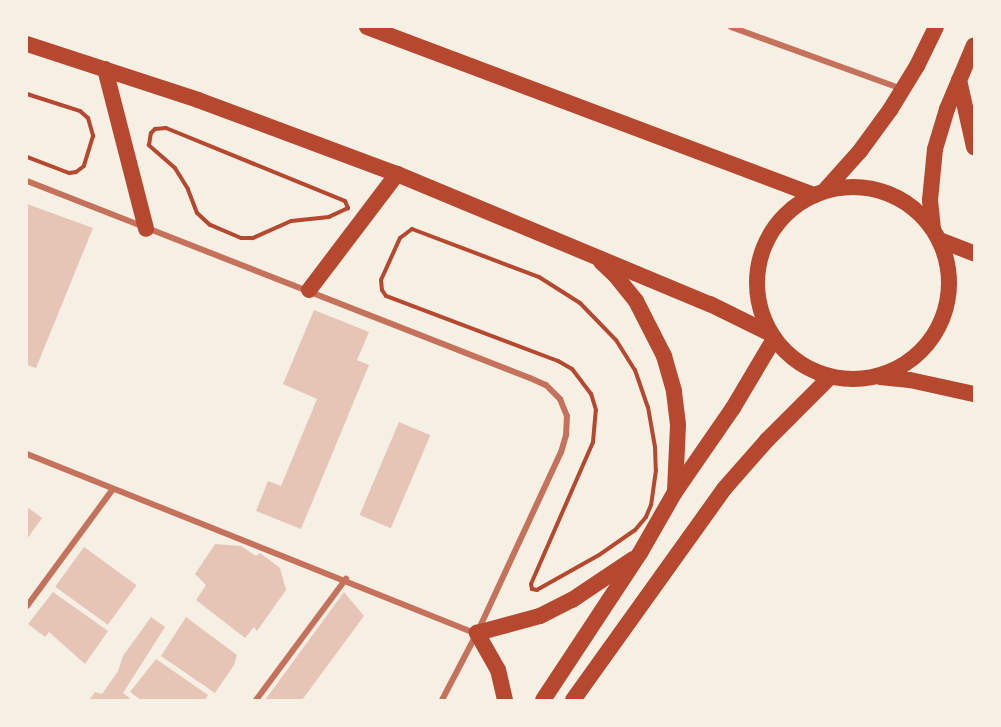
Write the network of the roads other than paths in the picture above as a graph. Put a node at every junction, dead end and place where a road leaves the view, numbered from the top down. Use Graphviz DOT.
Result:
graph roads {
  1 [pos="367,27"];
  2 [pos="731,27"];
  3 [pos="936,27"];
  4 [pos="27,44"];
  5 [pos="974,45"];
  6 [pos="105,69"];
  7 [pos="959,81"];
  8 [pos="903,90"];
  9 [pos="974,147"];
  10 [pos="397,174"];
  11 [pos="27,181"];
  12 [pos="820,192"];
  13 [pos="146,229"];
  14 [pos="937,235"];
  15 [pos="974,253"];
  16 [pos="591,254"];
  17 [pos="309,290"];
  18 [pos="772,337"];
  19 [pos="830,377"];
  20 [pos="876,377"];
  21 [pos="974,394"];
  22 [pos="27,454"];
  23 [pos="113,489"];
  24 [pos="675,492"];
  25 [pos="640,553"];
  26 [pos="346,579"];
  27 [pos="27,606"];
  28 [pos="477,633"];
  29 [pos="256,700"];
  30 [pos="442,700"];
  31 [pos="505,700"];
  32 [pos="543,700"];
  33 [pos="573,700"];
  1 -- 12 [label="highway"];
  2 -- 8 [label="street"];
  3 -- 8 [label="highway"];
  4 -- 6 [label="highway"];
  5 -- 7 [label="highway"];
  6 -- 10 [label="highway"];
  6 -- 13 [label="highway"];
  7 -- 9 [label="highway"];
  7 -- 14 [label="highway"];
  8 -- 12 [label="highway"];
  10 -- 16 [label="highway"];
  10 -- 17 [label="highway"];
  11 -- 13 [label="street"];
  12 -- 14 [label="highway"];
  12 -- 18 [label="highway"];
  13 -- 17 [label="street"];
  14 -- 15 [label="highway"];
  14 -- 20 [label="highway"];
  16 -- 18 [label="highway"];
  16 -- 24 [label="highway"];
  17 -- 28 [label="street"];
  18 -- 19 [label="highway"];
  18 -- 24 [label="highway"];
  19 -- 20 [label="highway"];
  19 -- 33 [label="highway"];
  20 -- 21 [label="highway"];
  22 -- 23 [label="street"];
  23 -- 26 [label="street"];
  23 -- 27 [label="street"];
  24 -- 25 [label="highway"];
  25 -- 28 [label="highway"];
  25 -- 32 [label="highway"];
  26 -- 28 [label="street"];
  26 -- 29 [label="street"];
  28 -- 30 [label="street"];
  28 -- 31 [label="highway"];
}
